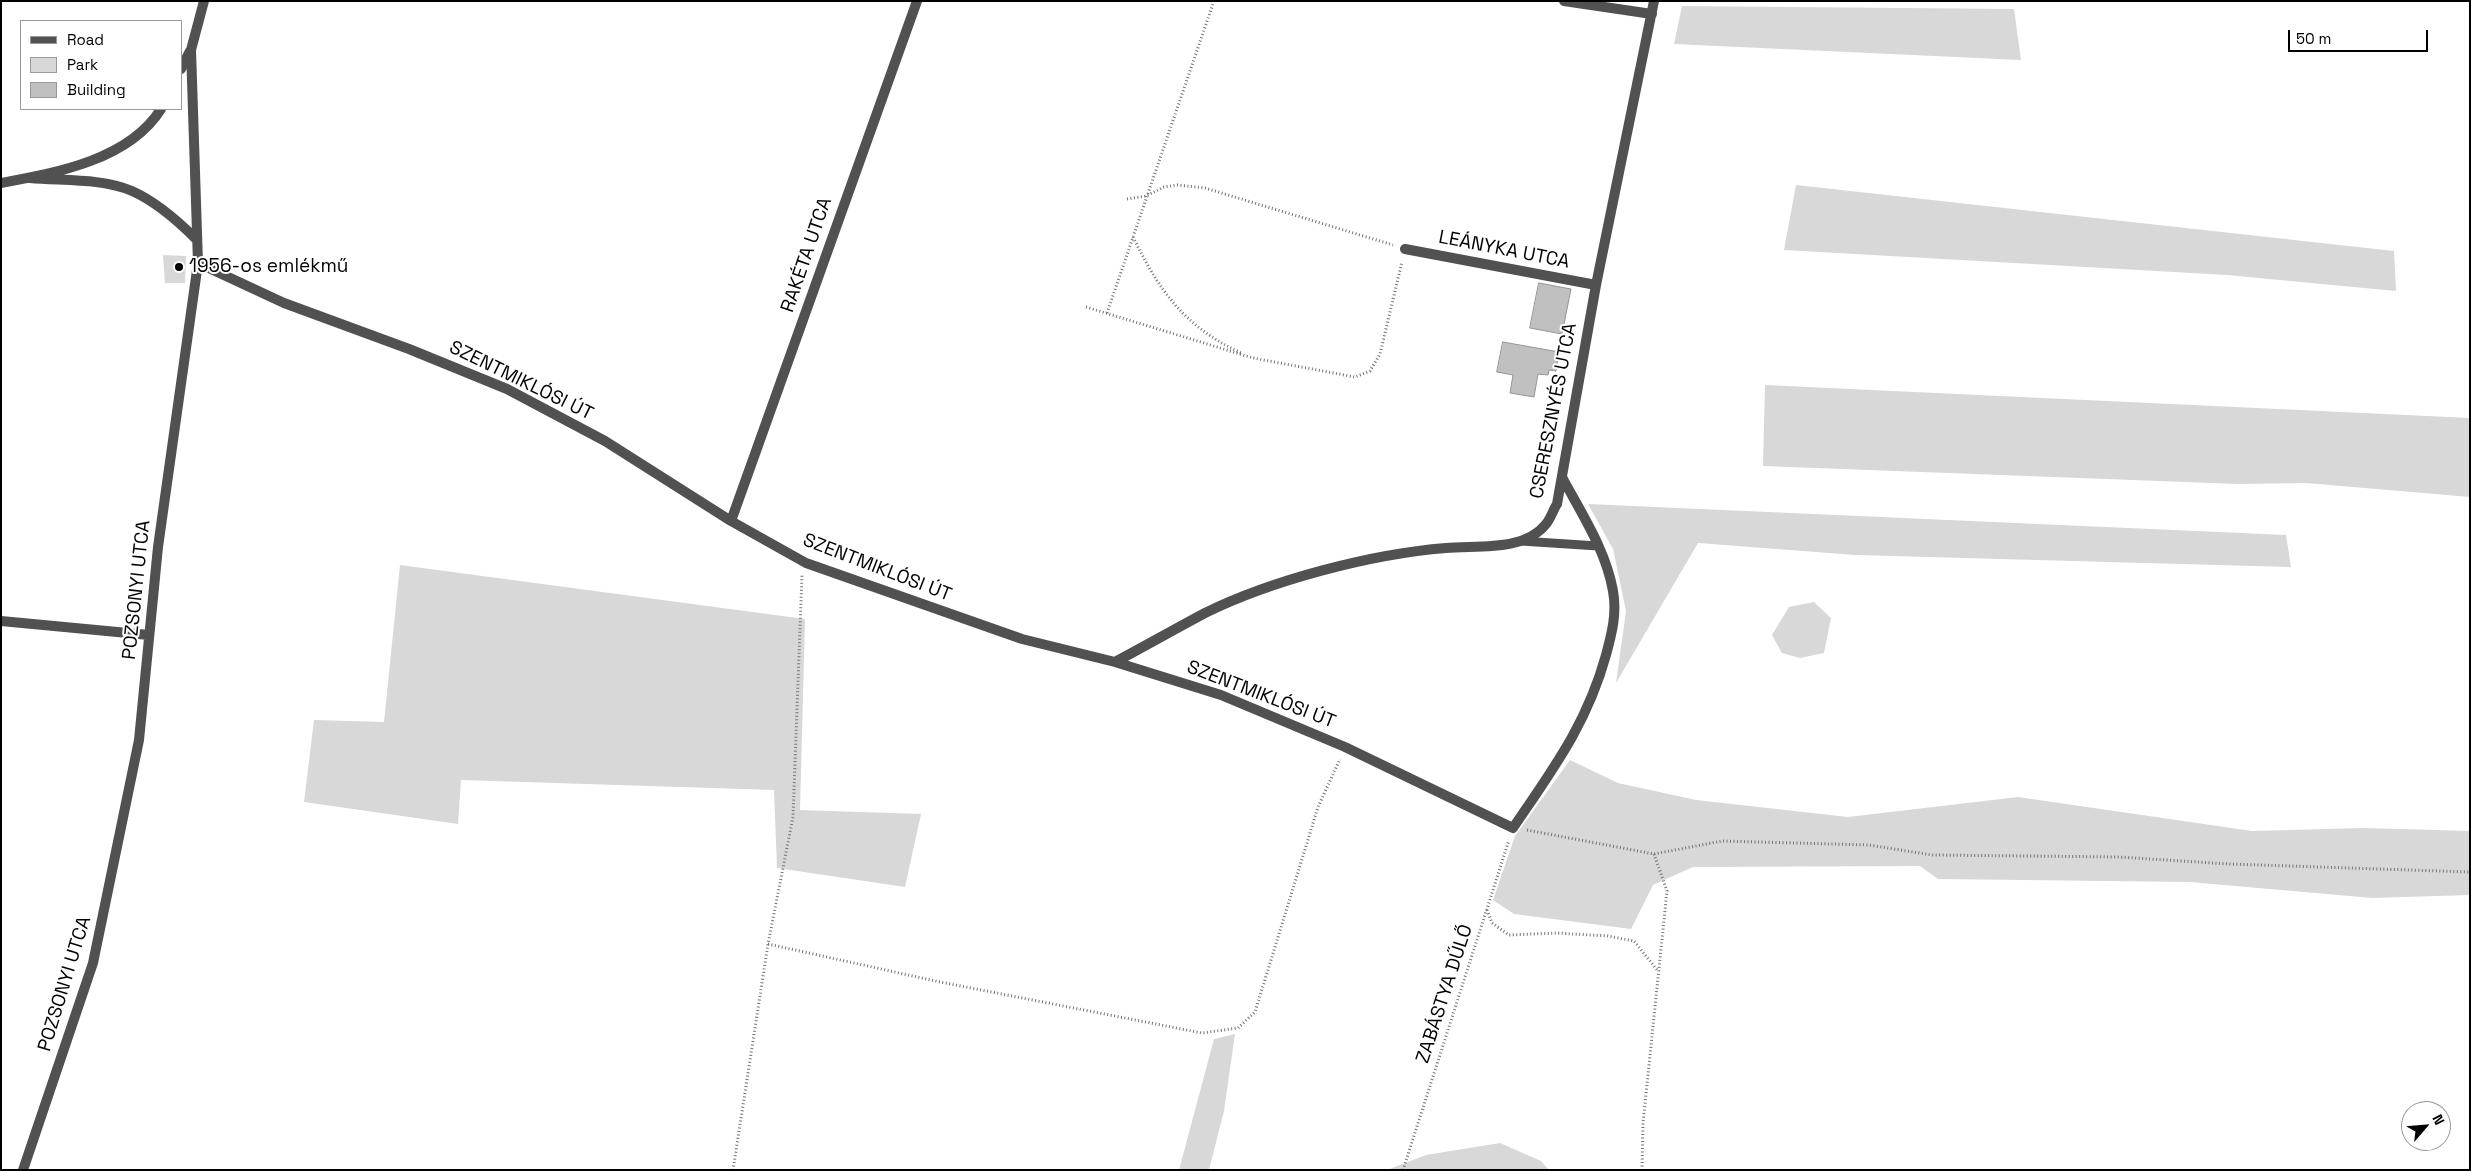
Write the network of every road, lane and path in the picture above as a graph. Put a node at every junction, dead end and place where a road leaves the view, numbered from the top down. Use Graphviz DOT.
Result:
graph roads {
  1 [pos="204,1"];
  2 [pos="917,1"];
  3 [pos="1214,1"];
  4 [pos="1564,1"];
  5 [pos="1654,1"];
  6 [pos="1652,14"];
  7 [pos="191,50"];
  8 [pos="182,66"];
  9 [pos="160,110"];
  10 [pos="30,178"];
  11 [pos="1,183"];
  12 [pos="1146,196"];
  13 [pos="1127,199"];
  14 [pos="1133,237"];
  15 [pos="196,239"];
  16 [pos="1405,249"];
  17 [pos="198,262"];
  18 [pos="1596,285"];
  19 [pos="1086,307"];
  20 [pos="1107,313"];
  21 [pos="1253,358"];
  22 [pos="1562,477"];
  23 [pos="731,521"];
  24 [pos="1519,541"];
  25 [pos="1598,546"];
  26 [pos="806,563"];
  27 [pos="1,620"];
  28 [pos="149,635"];
  29 [pos="1115,662"];
  30 [pos="1346,747"];
  31 [pos="1513,828"];
  32 [pos="1654,854"];
  33 [pos="2470,872"];
  34 [pos="1487,909"];
  35 [pos="768,944"];
  36 [pos="1658,972"];
  37 [pos="24,1170"];
  38 [pos="733,1170"];
  39 [pos="1403,1170"];
  40 [pos="1642,1170"];
  1 -- 7 [label="street, POZSONYI UTCA"];
  2 -- 23 [label="street, RAKÉTA UTCA"];
  3 -- 12 [label="path"];
  4 -- 6 [label="street"];
  5 -- 6 [label="street, CSERESZNYÉS UTCA"];
  6 -- 18 [label="street, CSERESZNYÉS UTCA"];
  7 -- 8 [label="street"];
  7 -- 15 [label="street, POZSONYI UTCA"];
  9 -- 10 [label="street"];
  10 -- 11 [label="street"];
  10 -- 15 [label="street"];
  12 -- 13 [label="path"];
  12 -- 14 [label="path"];
  12 -- 16 [label="path"];
  14 -- 20 [label="path"];
  14 -- 21 [label="path"];
  15 -- 17 [label="street, POZSONYI UTCA"];
  16 -- 18 [label="street, LEÁNYKA UTCA"];
  16 -- 21 [label="path"];
  17 -- 23 [label="street, SZENTMIKLÓSI ÚT"];
  17 -- 28 [label="street, POZSONYI UTCA"];
  18 -- 22 [label="street, CSERESZNYÉS UTCA"];
  19 -- 20 [label="path"];
  20 -- 21 [label="path"];
  22 -- 24 [label="street, CSERESZNYÉS UTCA"];
  22 -- 25 [label="street"];
  23 -- 26 [label="street, SZENTMIKLÓSI ÚT"];
  24 -- 25 [label="lane"];
  24 -- 29 [label="street, CSERESZNYÉS UTCA"];
  25 -- 31 [label="street"];
  26 -- 29 [label="street, SZENTMIKLÓSI ÚT"];
  26 -- 35 [label="path"];
  27 -- 28 [label="street"];
  28 -- 37 [label="street, POZSONYI UTCA"];
  29 -- 30 [label="street, SZENTMIKLÓSI ÚT"];
  30 -- 31 [label="street, SZENTMIKLÓSI ÚT"];
  30 -- 35 [label="path"];
  31 -- 32 [label="path"];
  31 -- 34 [label="path, ZABÁSTYA DŰLŐ"];
  32 -- 33 [label="path"];
  32 -- 36 [label="path"];
  34 -- 36 [label="path"];
  34 -- 39 [label="path, ZABÁSTYA DŰLŐ"];
  35 -- 38 [label="path"];
  36 -- 40 [label="path"];
}
